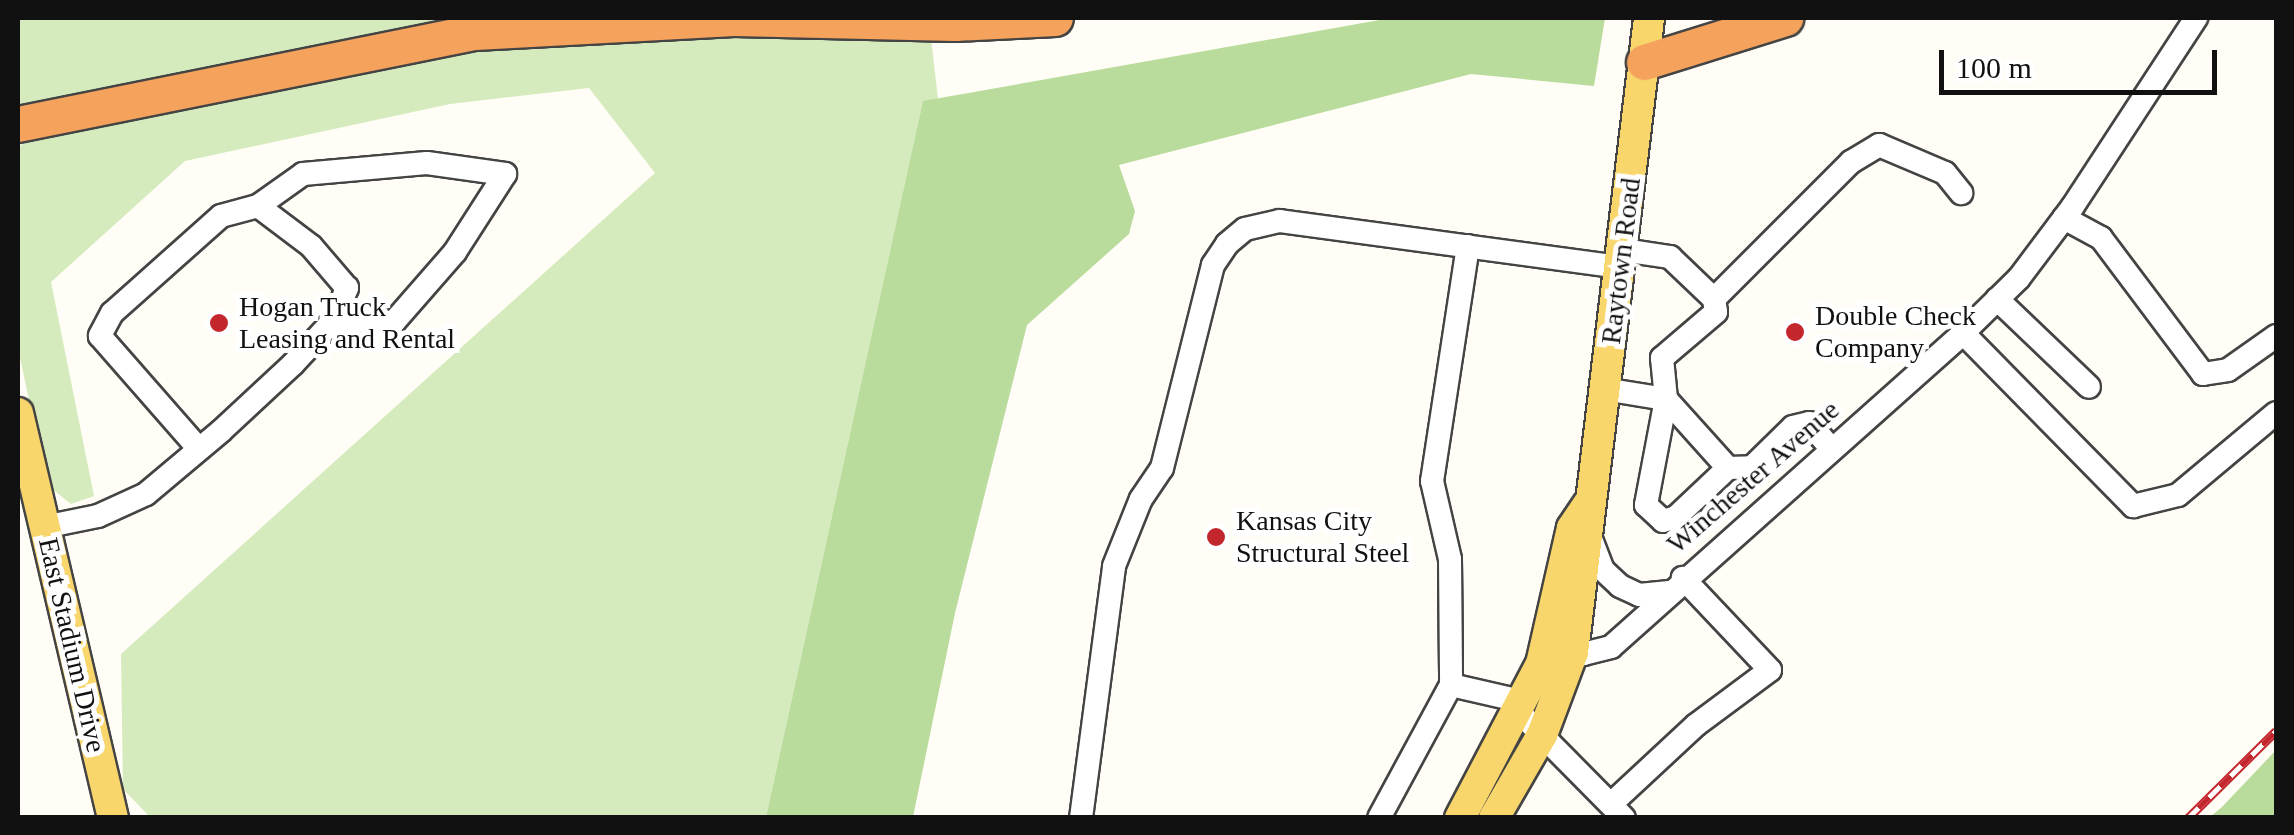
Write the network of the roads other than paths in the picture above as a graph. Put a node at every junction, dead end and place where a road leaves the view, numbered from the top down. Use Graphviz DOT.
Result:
graph roads {
  1 [pos="1054,18"];
  2 [pos="1649,18"];
  3 [pos="1785,18"];
  4 [pos="2196,18"];
  5 [pos="1644,62"];
  6 [pos="18,124"];
  7 [pos="1961,192"];
  8 [pos="258,206"];
  9 [pos="2064,218"];
  10 [pos="1468,246"];
  11 [pos="1622,258"];
  12 [pos="1714,299"];
  13 [pos="1998,299"];
  14 [pos="334,320"];
  15 [pos="1963,334"];
  16 [pos="2276,336"];
  17 [pos="2088,387"];
  18 [pos="1604,389"];
  19 [pos="1666,400"];
  20 [pos="2276,413"];
  21 [pos="18,414"];
  22 [pos="1831,448"];
  23 [pos="199,449"];
  24 [pos="1728,468"];
  25 [pos="1588,504"];
  26 [pos="44,527"];
  27 [pos="1591,540"];
  28 [pos="1674,585"];
  29 [pos="1559,649"];
  30 [pos="1451,686"];
  31 [pos="1522,707"];
  32 [pos="1542,735"];
  33 [pos="1618,811"];
  34 [pos="113,818"];
  35 [pos="1081,818"];
  36 [pos="1379,818"];
  37 [pos="1460,818"];
  38 [pos="1494,818"];
  1 -- 6 [label="highway"];
  2 -- 5 [label="main road, Raytown Road"];
  3 -- 5 [label="highway"];
  4 -- 9 [label="street, Winchester Avenue"];
  5 -- 11 [label="main road, Raytown Road"];
  7 -- 12 [label="street"];
  8 -- 14 [label="street"];
  8 -- 14 [label="street"];
  8 -- 23 [label="street"];
  9 -- 13 [label="street, Winchester Avenue"];
  9 -- 16 [label="street"];
  10 -- 11 [label="street"];
  10 -- 30 [label="street"];
  10 -- 35 [label="street"];
  11 -- 12 [label="street"];
  11 -- 18 [label="main road, Raytown Road"];
  12 -- 19 [label="street"];
  13 -- 15 [label="street, Winchester Avenue"];
  13 -- 17 [label="street"];
  14 -- 23 [label="street"];
  15 -- 20 [label="street"];
  15 -- 22 [label="street, Winchester Avenue"];
  18 -- 19 [label="street"];
  18 -- 25 [label="main road, Raytown Road"];
  19 -- 24 [label="street"];
  19 -- 24 [label="street"];
  21 -- 26 [label="main road, East Stadium Drive"];
  22 -- 24 [label="street"];
  22 -- 28 [label="street, Winchester Avenue"];
  23 -- 26 [label="street"];
  25 -- 27 [label="main road, Raytown Road"];
  25 -- 29 [label="main road, Raytown Road"];
  26 -- 34 [label="main road, East Stadium Drive"];
  27 -- 28 [label="street"];
  27 -- 29 [label="main road, Raytown Road"];
  28 -- 29 [label="street, Winchester Avenue"];
  28 -- 33 [label="street"];
  29 -- 31 [label="main road, Raytown Road"];
  29 -- 32 [label="main road, Raytown Road"];
  30 -- 31 [label="street"];
  30 -- 36 [label="street"];
  31 -- 32 [label="street"];
  31 -- 37 [label="main road, Raytown Road"];
  32 -- 33 [label="street"];
  32 -- 38 [label="main road, Raytown Road"];
}
